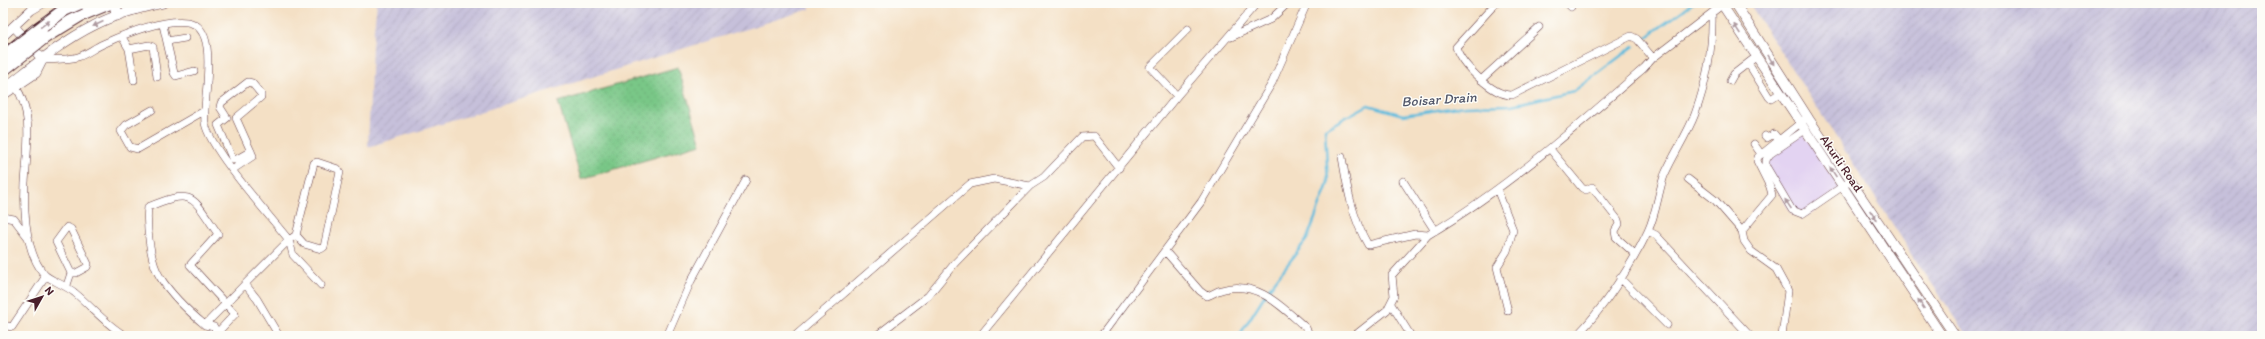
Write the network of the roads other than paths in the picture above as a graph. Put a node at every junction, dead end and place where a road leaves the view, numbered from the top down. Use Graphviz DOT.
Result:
graph roads {
  1 [pos="43,3"];
  2 [pos="80,3"];
  3 [pos="110,3"];
  4 [pos="115,3"];
  5 [pos="163,3"];
  6 [pos="1257,3"];
  7 [pos="1288,3"];
  8 [pos="1307,3"];
  9 [pos="1496,3"];
  10 [pos="1721,4"];
  11 [pos="1736,4"];
  12 [pos="133,6"];
  13 [pos="1712,13"];
  14 [pos="117,15"];
  15 [pos="163,25"];
  16 [pos="14,26"];
  17 [pos="1539,27"];
  18 [pos="1188,29"];
  19 [pos="3,36"];
  20 [pos="122,37"];
  21 [pos="185,38"];
  22 [pos="1229,38"];
  23 [pos="167,41"];
  24 [pos="1762,46"];
  25 [pos="129,49"];
  26 [pos="1754,54"];
  27 [pos="3,56"];
  28 [pos="1653,58"];
  29 [pos="42,60"];
  30 [pos="1748,63"];
  31 [pos="3,70"];
  32 [pos="194,71"];
  33 [pos="157,77"];
  34 [pos="134,80"];
  35 [pos="1481,80"];
  36 [pos="1730,80"];
  37 [pos="15,86"];
  38 [pos="3,89"];
  39 [pos="1780,93"];
  40 [pos="3,95"];
  41 [pos="1177,96"];
  42 [pos="152,110"];
  43 [pos="204,111"];
  44 [pos="1808,117"];
  45 [pos="227,118"];
  46 [pos="236,118"];
  47 [pos="1802,127"];
  48 [pos="1765,136"];
  49 [pos="1778,140"];
  50 [pos="1754,144"];
  51 [pos="1550,149"];
  52 [pos="251,151"];
  53 [pos="1761,154"];
  54 [pos="1342,156"];
  55 [pos="1119,168"];
  56 [pos="232,170"];
  57 [pos="1688,179"];
  58 [pos="746,180"];
  59 [pos="1404,181"];
  60 [pos="1850,181"];
  61 [pos="1030,186"];
  62 [pos="1842,187"];
  63 [pos="1497,189"];
  64 [pos="3,217"];
  65 [pos="1881,227"];
  66 [pos="1435,230"];
  67 [pos="1648,231"];
  68 [pos="1742,231"];
  69 [pos="1873,233"];
  70 [pos="1428,235"];
  71 [pos="296,236"];
  72 [pos="29,239"];
  73 [pos="289,240"];
  74 [pos="1165,251"];
  75 [pos="1635,254"];
  76 [pos="71,273"];
  77 [pos="46,276"];
  78 [pos="1620,278"];
  79 [pos="245,284"];
  80 [pos="67,285"];
  81 [pos="321,285"];
  82 [pos="225,304"];
  83 [pos="1391,304"];
  84 [pos="1508,311"];
  85 [pos="1939,313"];
  86 [pos="1930,318"];
  87 [pos="3,325"];
  88 [pos="205,325"];
  89 [pos="1667,325"];
  90 [pos="219,334"];
  91 [pos="126,336"];
  92 [pos="279,336"];
  93 [pos="667,336"];
  94 [pos="795,336"];
  95 [pos="876,336"];
  96 [pos="980,336"];
  97 [pos="1101,336"];
  98 [pos="1310,336"];
  99 [pos="1354,336"];
  100 [pos="1411,336"];
  101 [pos="1576,336"];
  102 [pos="1750,336"];
  103 [pos="1782,336"];
  104 [pos="1942,336"];
  105 [pos="1954,336"];
  1 -- 16 [label="street"];
  27 -- 2 [label="highway, one-way, bridge"];
  3 -- 31 [label="highway, bridge"];
  4 -- 14 [label="main road"];
  5 -- 12 [label="street"];
  6 -- 22 [label="street"];
  7 -- 22 [label="street"];
  8 -- 74 [label="street"];
  9 -- 35 [label="street"];
  10 -- 11 [label="street"];
  10 -- 13 [label="street"];
  26 -- 10 [label="street, Akurli Road, one-way"];
  11 -- 24 [label="street, Akurli Road"];
  12 -- 14 [label="street"];
  13 -- 28 [label="street"];
  13 -- 67 [label="street"];
  14 -- 29 [label="street, one-way"];
  15 -- 20 [label="street"];
  15 -- 23 [label="street"];
  15 -- 43 [label="street"];
  16 -- 19 [label="street"];
  16 -- 29 [label="street"];
  17 -- 35 [label="street"];
  18 -- 41 [label="street"];
  20 -- 25 [label="street"];
  20 -- 29 [label="street"];
  21 -- 23 [label="street"];
  22 -- 41 [label="street"];
  23 -- 32 [label="street"];
  24 -- 26 [label="street"];
  24 -- 44 [label="street, Akurli Road, one-way"];
  25 -- 33 [label="street"];
  25 -- 34 [label="street"];
  26 -- 30 [label="street"];
  26 -- 39 [label="street, Akurli Road"];
  28 -- 35 [label="street"];
  28 -- 51 [label="street"];
  29 -- 37 [label="street"];
  29 -- 38 [label="street"];
  30 -- 36 [label="street"];
  30 -- 39 [label="street"];
  37 -- 40 [label="street"];
  37 -- 72 [label="street"];
  39 -- 47 [label="street, Akurli Road"];
  41 -- 55 [label="street"];
  42 -- 43 [label="street"];
  43 -- 56 [label="street"];
  44 -- 47 [label="street"];
  44 -- 60 [label="street, Akurli Road"];
  45 -- 46 [label="street"];
  45 -- 46 [label="street"];
  45 -- 52 [label="street"];
  46 -- 52 [label="street"];
  47 -- 49 [label="street"];
  62 -- 47 [label="street, Akurli Road, one-way"];
  62 -- 47 [label="street, one-way"];
  48 -- 49 [label="street"];
  49 -- 53 [label="street"];
  50 -- 53 [label="street"];
  51 -- 63 [label="street"];
  51 -- 75 [label="street"];
  52 -- 56 [label="street"];
  53 -- 68 [label="street"];
  54 -- 70 [label="street"];
  55 -- 61 [label="street"];
  55 -- 96 [label="street"];
  56 -- 73 [label="street"];
  57 -- 68 [label="street"];
  58 -- 93 [label="street"];
  59 -- 66 [label="street"];
  60 -- 62 [label="street"];
  60 -- 65 [label="street, Akurli Road, one-way"];
  61 -- 94 [label="street"];
  61 -- 95 [label="street"];
  62 -- 69 [label="street, Akurli Road"];
  63 -- 66 [label="street"];
  63 -- 84 [label="street"];
  64 -- 72 [label="street"];
  65 -- 69 [label="street"];
  65 -- 85 [label="street, Akurli Road"];
  66 -- 70 [label="street"];
  67 -- 75 [label="street"];
  67 -- 102 [label="street"];
  68 -- 103 [label="street"];
  86 -- 69 [label="street, Akurli Road, one-way"];
  70 -- 83 [label="street"];
  71 -- 71 [label="street"];
  71 -- 73 [label="street"];
  72 -- 77 [label="street"];
  73 -- 79 [label="street"];
  73 -- 81 [label="street"];
  74 -- 97 [label="street"];
  74 -- 98 [label="street"];
  75 -- 78 [label="street"];
  76 -- 76 [label="street"];
  76 -- 80 [label="street"];
  77 -- 80 [label="street"];
  77 -- 87 [label="street"];
  78 -- 89 [label="street"];
  78 -- 101 [label="street"];
  79 -- 82 [label="street"];
  79 -- 92 [label="street"];
  80 -- 91 [label="street"];
  82 -- 88 [label="street"];
  82 -- 88 [label="street"];
  82 -- 90 [label="street"];
  83 -- 99 [label="street"];
  83 -- 100 [label="street"];
  85 -- 86 [label="street"];
  85 -- 105 [label="street, Akurli Road"];
  86 -- 104 [label="street, Akurli Road"];
  88 -- 90 [label="street"];
}
